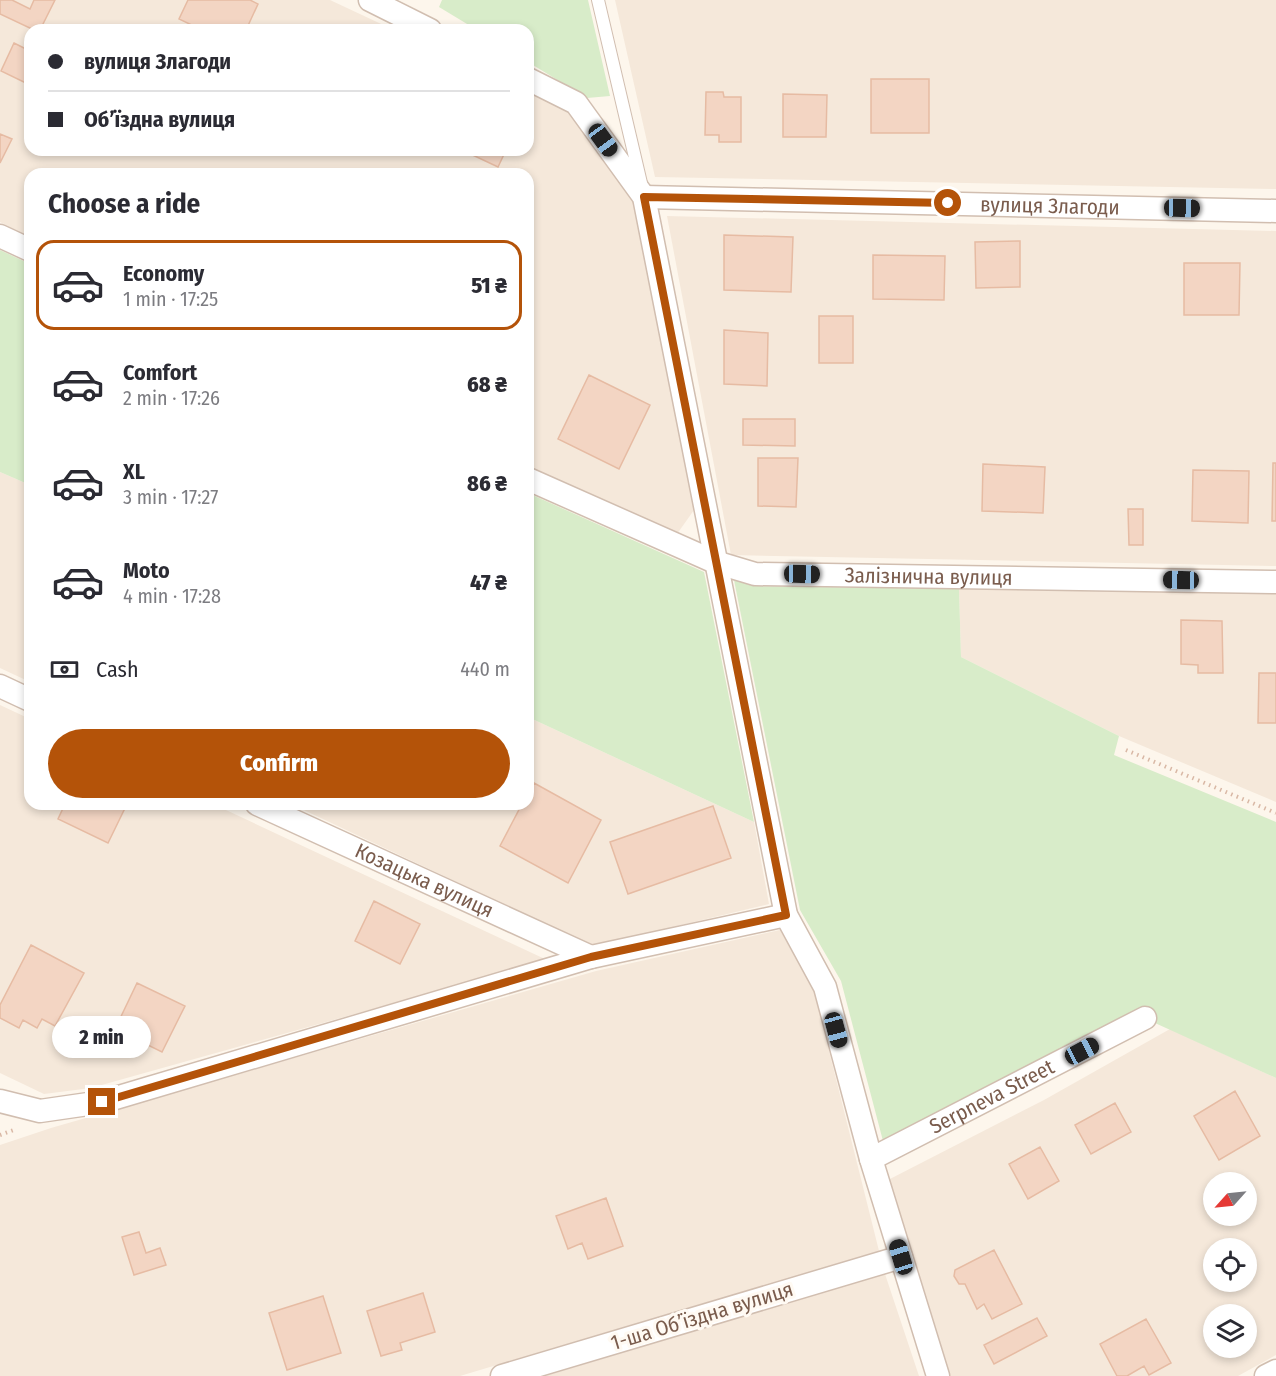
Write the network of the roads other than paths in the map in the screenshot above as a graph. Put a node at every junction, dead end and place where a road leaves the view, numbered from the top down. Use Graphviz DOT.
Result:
graph roads {
  1 [pos="370,0"];
  2 [pos="598,0"];
  3 [pos="418,24"];
  4 [pos="534,82"];
  5 [pos="644,197"];
  6 [pos="1276,211"];
  7 [pos="0,236"];
  8 [pos="24,247"];
  9 [pos="534,482"];
  10 [pos="715,562"];
  11 [pos="1276,582"];
  12 [pos="0,686"];
  13 [pos="24,697"];
  14 [pos="270,810"];
  15 [pos="786,915"];
  16 [pos="591,957"];
  17 [pos="1145,1018"];
  18 [pos="0,1101"];
  19 [pos="871,1159"];
  20 [pos="901,1257"];
  21 [pos="1276,1371"];
  22 [pos="502,1376"];
  23 [pos="938,1376"];
  24 [pos="1266,1376"];
  1 -- 3 [label="street"];
  2 -- 5 [label="lane"];
  4 -- 5 [label="street"];
  5 -- 6 [label="street, вулиця Злагоди"];
  5 -- 10 [label="street"];
  7 -- 8 [label="street"];
  9 -- 10 [label="street, Залізнична вулиця"];
  10 -- 11 [label="street, Залізнична вулиця"];
  10 -- 15 [label="street"];
  12 -- 13 [label="street"];
  14 -- 16 [label="street, Козацька вулиця"];
  15 -- 16 [label="street"];
  15 -- 19 [label="street"];
  16 -- 18 [label="street"];
  17 -- 19 [label="street, Serpneva Street"];
  19 -- 20 [label="street"];
  20 -- 22 [label="street, 1-ша Обʼїздна вулиця"];
  20 -- 23 [label="street"];
  21 -- 24 [label="street"];
}
